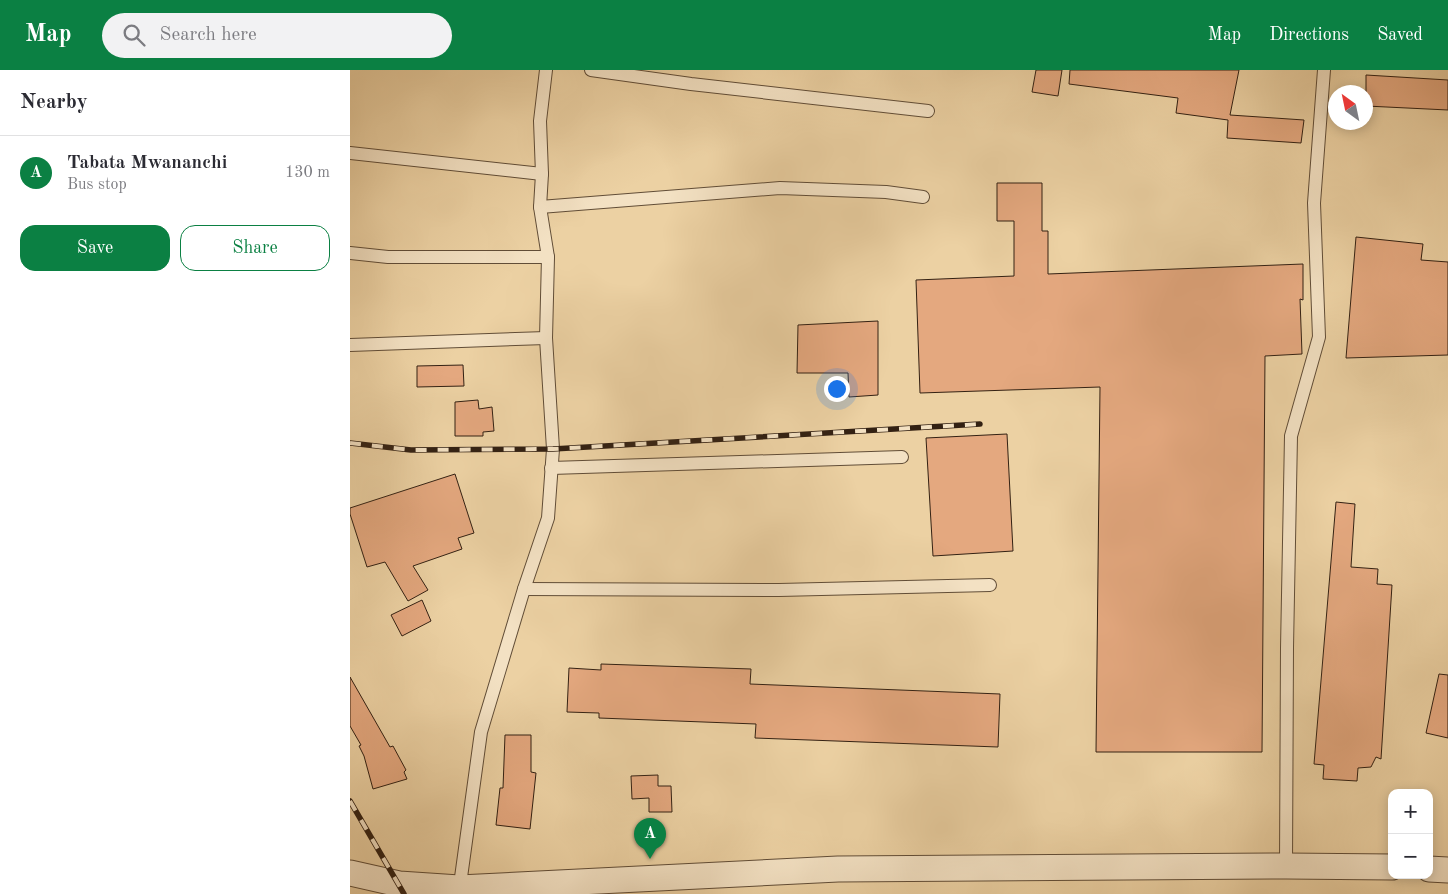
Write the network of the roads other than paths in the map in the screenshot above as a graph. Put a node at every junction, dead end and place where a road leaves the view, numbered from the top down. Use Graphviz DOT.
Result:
graph roads {
  1 [pos="546,70"];
  2 [pos="591,70"];
  3 [pos="1324,70"];
  4 [pos="928,111"];
  5 [pos="350,154"];
  6 [pos="542,174"];
  7 [pos="922,197"];
  8 [pos="540,207"];
  9 [pos="350,253"];
  10 [pos="548,257"];
  11 [pos="546,338"];
  12 [pos="350,345"];
  13 [pos="902,457"];
  14 [pos="551,468"];
  15 [pos="990,585"];
  16 [pos="524,589"];
  17 [pos="1286,866"];
  18 [pos="1388,867"];
  19 [pos="1433,869"];
  20 [pos="1448,870"];
  21 [pos="352,878"];
  22 [pos="459,891"];
  1 -- 6 [label="lane"];
  2 -- 4 [label="lane"];
  3 -- 17 [label="lane"];
  5 -- 6 [label="lane"];
  6 -- 8 [label="lane"];
  7 -- 8 [label="lane"];
  8 -- 10 [label="lane"];
  9 -- 10 [label="lane"];
  10 -- 11 [label="lane"];
  11 -- 12 [label="lane"];
  11 -- 14 [label="lane"];
  13 -- 14 [label="lane"];
  14 -- 16 [label="lane"];
  15 -- 16 [label="lane"];
  16 -- 22 [label="lane"];
  17 -- 18 [label="street"];
  17 -- 22 [label="street"];
  19 -- 20 [label="street"];
  21 -- 22 [label="street"];
}
